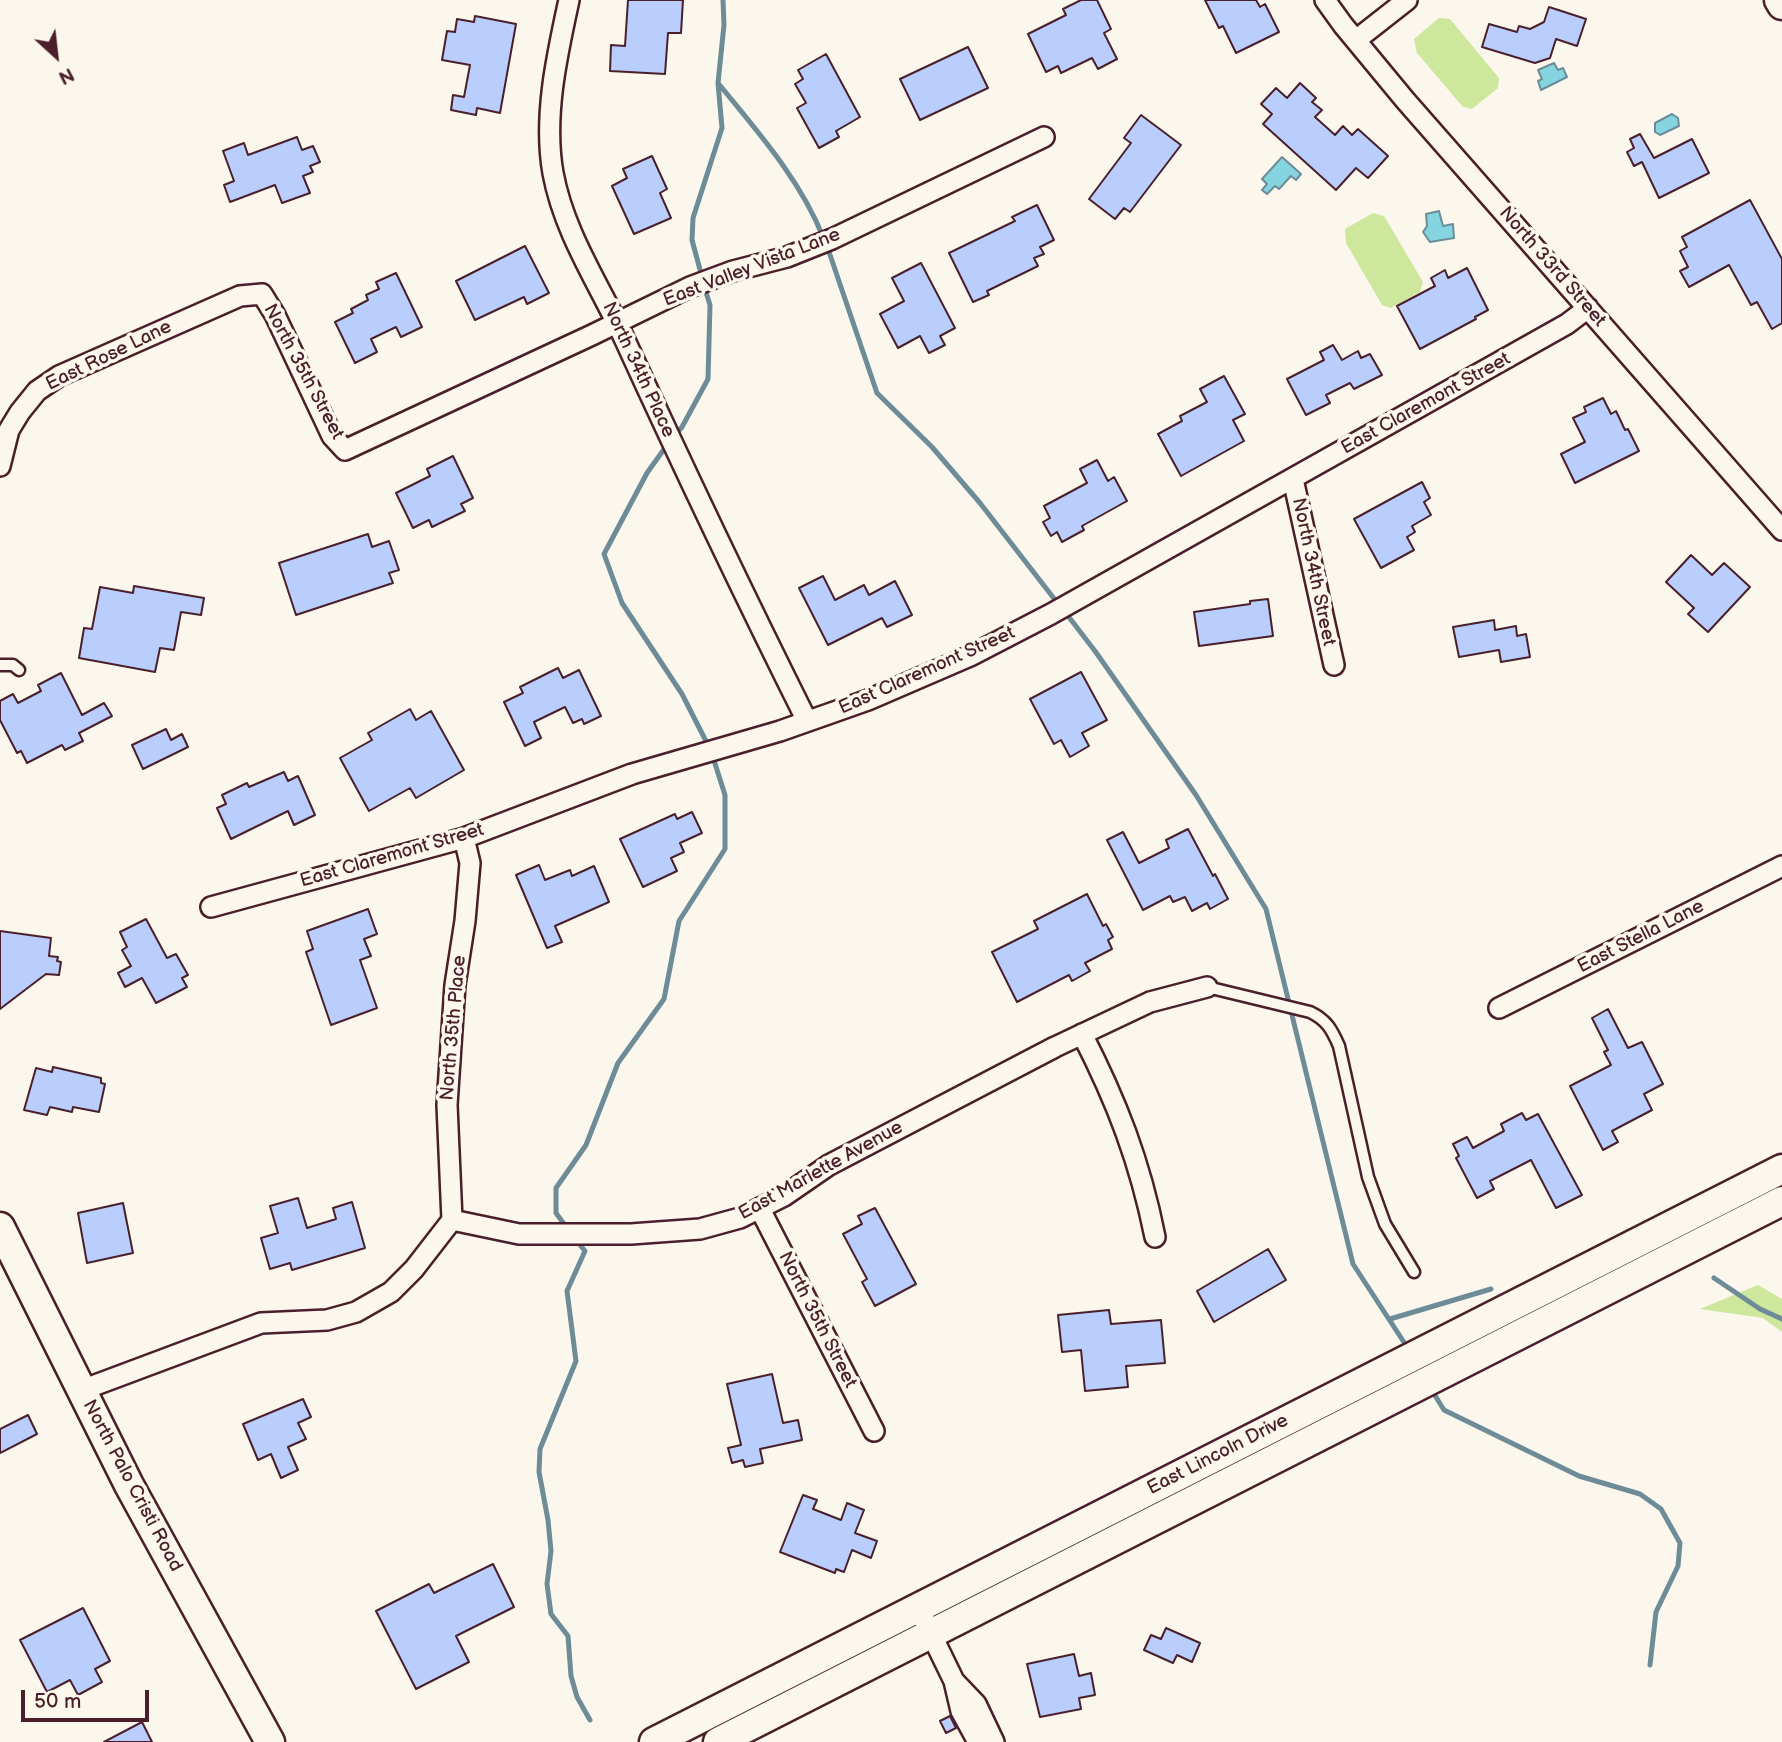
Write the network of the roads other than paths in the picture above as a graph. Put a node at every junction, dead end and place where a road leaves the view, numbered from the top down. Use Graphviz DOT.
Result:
graph roads {
  1 [pos="569,0"];
  2 [pos="1325,0"];
  3 [pos="1406,0"];
  4 [pos="1779,0"];
  5 [pos="1782,5"];
  6 [pos="1356,40"];
  7 [pos="1044,137"];
  8 [pos="262,294"];
  9 [pos="1588,308"];
  10 [pos="617,323"];
  11 [pos="345,450"];
  12 [pos="0,466"];
  13 [pos="1293,479"];
  14 [pos="1782,530"];
  15 [pos="0,665"];
  16 [pos="1334,665"];
  17 [pos="19,670"];
  18 [pos="807,721"];
  19 [pos="464,838"];
  20 [pos="1782,866"];
  21 [pos="211,907"];
  22 [pos="1207,987"];
  23 [pos="1499,1008"];
  24 [pos="1082,1034"];
  25 [pos="1782,1169"];
  26 [pos="1782,1201"];
  27 [pos="760,1209"];
  28 [pos="452,1220"];
  29 [pos="1155,1237"];
  30 [pos="4,1244"];
  31 [pos="1414,1272"];
  32 [pos="1451,1352"];
  33 [pos="1403,1377"];
  34 [pos="82,1390"];
  35 [pos="874,1432"];
  36 [pos="918,1607"];
  37 [pos="931,1633"];
  38 [pos="954,1681"];
  39 [pos="270,1742"];
  40 [pos="654,1742"];
  41 [pos="718,1742"];
  42 [pos="978,1742"];
  43 [pos="994,1742"];
  1 -- 10 [label="street, North 34th Place"];
  2 -- 6 [label="street, North 33rd Street"];
  3 -- 6 [label="street"];
  4 -- 5 [label="main road"];
  6 -- 9 [label="street, North 33rd Street"];
  7 -- 10 [label="street, East Valley Vista Lane"];
  8 -- 11 [label="street, North 35th Street"];
  8 -- 12 [label="street, East Rose Lane"];
  9 -- 13 [label="street, East Claremont Street"];
  9 -- 14 [label="street, North 33rd Street"];
  10 -- 11 [label="street, East Valley Vista Lane"];
  10 -- 18 [label="street, North 34th Place"];
  13 -- 16 [label="street, North 34th Street"];
  13 -- 18 [label="street, East Claremont Street"];
  15 -- 17 [label="lane"];
  18 -- 19 [label="street, East Claremont Street"];
  19 -- 21 [label="street, East Claremont Street"];
  19 -- 28 [label="street, North 35th Place"];
  20 -- 23 [label="street, East Stella Lane"];
  22 -- 24 [label="street, East Marlette Avenue"];
  22 -- 31 [label="lane"];
  24 -- 27 [label="street, East Marlette Avenue"];
  24 -- 29 [label="street"];
  25 -- 32 [label="main road, East Lincoln Drive"];
  26 -- 32 [label="main road, East Lincoln Drive"];
  27 -- 28 [label="street, East Marlette Avenue"];
  27 -- 35 [label="street, North 35th Street"];
  28 -- 34 [label="street"];
  30 -- 34 [label="main road, North Palo Cristi Road"];
  32 -- 33 [label="main road, East Lincoln Drive"];
  33 -- 36 [label="main road, East Lincoln Drive"];
  33 -- 37 [label="main road, East Lincoln Drive"];
  34 -- 39 [label="main road, North Palo Cristi Road"];
  36 -- 37 [label="street"];
  36 -- 40 [label="main road, East Lincoln Drive"];
  37 -- 38 [label="street"];
  37 -- 41 [label="main road, East Lincoln Drive"];
  38 -- 42 [label="street"];
  38 -- 43 [label="street"];
}
